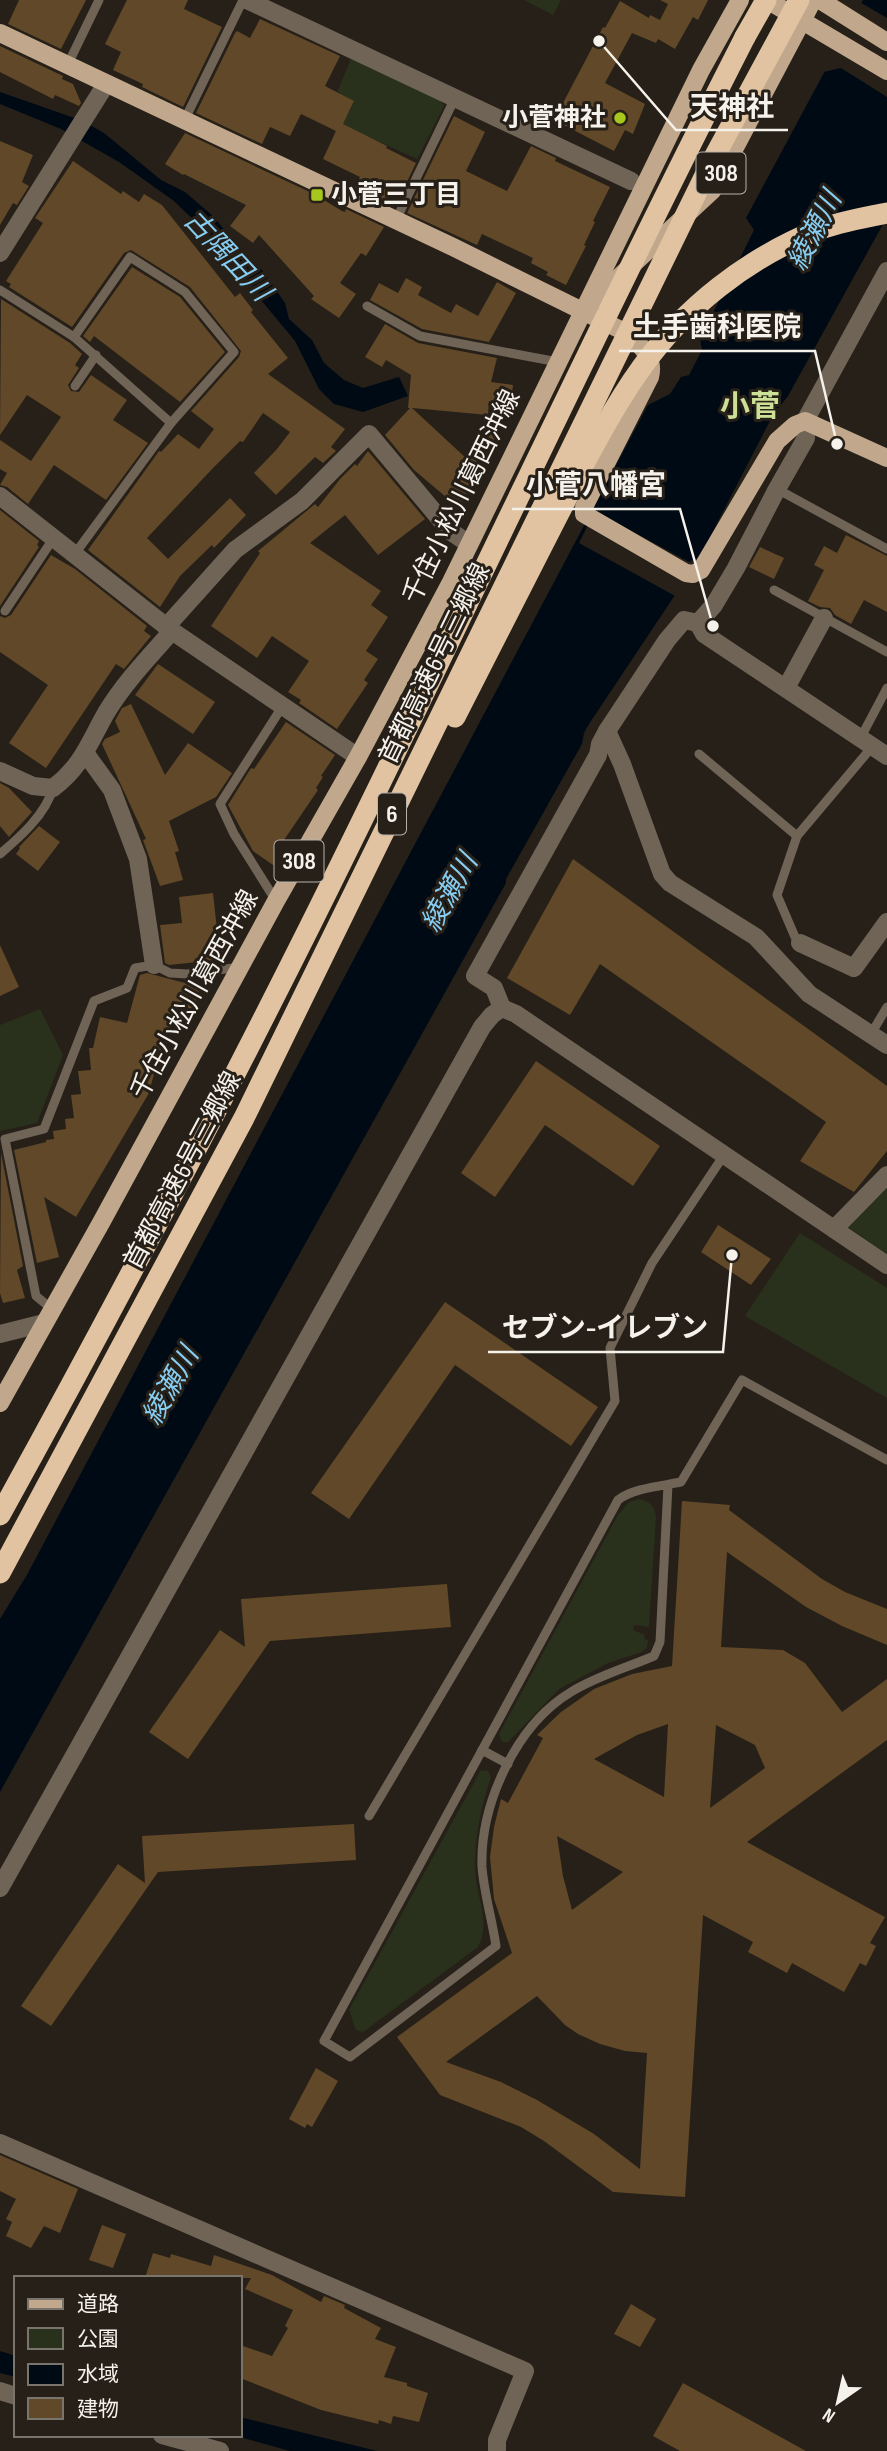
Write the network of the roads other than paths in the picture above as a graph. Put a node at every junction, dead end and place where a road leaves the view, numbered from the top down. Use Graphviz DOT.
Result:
graph roads {
  1 [pos="99,0"];
  2 [pos="245,0"];
  3 [pos="740,0"];
  4 [pos="766,0"];
  5 [pos="813,0"];
  6 [pos="826,3"];
  7 [pos="800,10"];
  8 [pos="0,33"];
  9 [pos="887,42"];
  10 [pos="68,64"];
  11 [pos="887,71"];
  12 [pos="106,84"];
  13 [pos="455,98"];
  14 [pos="184,121"];
  15 [pos="631,181"];
  16 [pos="887,202"];
  17 [pos="887,213"];
  18 [pos="396,220"];
  19 [pos="1,250"];
  20 [pos="887,271"];
  21 [pos="0,290"];
  22 [pos="367,306"];
  23 [pos="583,311"];
  24 [pos="74,337"];
  25 [pos="96,355"];
  26 [pos="558,362"];
  27 [pos="75,386"];
  28 [pos="805,421"];
  29 [pos="171,423"];
  30 [pos="887,458"];
  31 [pos="777,489"];
  32 [pos="0,496"];
  33 [pos="53,539"];
  34 [pos="469,544"];
  35 [pos="887,549"];
  36 [pos="74,556"];
  37 [pos="774,590"];
  38 [pos="5,611"];
  39 [pos="824,618"];
  40 [pos="698,623"];
  41 [pos="169,629"];
  42 [pos="887,652"];
  43 [pos="786,688"];
  44 [pos="887,688"];
  45 [pos="282,707"];
  46 [pos="607,731"];
  47 [pos="873,747"];
  48 [pos="86,754"];
  49 [pos="699,754"];
  50 [pos="358,757"];
  51 [pos="0,771"];
  52 [pos="53,788"];
  53 [pos="797,836"];
  54 [pos="0,854"];
  55 [pos="276,901"];
  56 [pos="887,922"];
  57 [pos="310,926"];
  58 [pos="798,940"];
  59 [pos="154,965"];
  60 [pos="240,967"];
  61 [pos="788,968"];
  62 [pos="887,1007"];
  63 [pos="502,1008"];
  64 [pos="870,1034"];
  65 [pos="887,1045"];
  66 [pos="244,1118"];
  67 [pos="724,1155"];
  68 [pos="887,1175"];
  69 [pos="834,1229"];
  70 [pos="887,1265"];
  71 [pos="48,1316"];
  72 [pos="0,1334"];
  73 [pos="0,1403"];
  74 [pos="887,1460"];
  75 [pos="668,1485"];
  76 [pos="0,1515"];
  77 [pos="0,1573"];
  78 [pos="482,1750"];
  79 [pos="508,1764"];
  80 [pos="369,1816"];
  81 [pos="0,1888"];
  82 [pos="0,2143"];
  83 [pos="169,2437"];
  84 [pos="220,2451"];
  85 [pos="496,2451"];
  1 -- 10 [label="lane"];
  2 -- 13 [label="street"];
  2 -- 14 [label="lane"];
  3 -- 23 [label="main road, 千住小松川葛西沖線 / 308"];
  4 -- 7 [label="main road"];
  4 -- 57 [label="highway, 首都高速6号三郷線 / 6, bridge"];
  5 -- 7 [label="main road, 千住小松川葛西沖線 / 308"];
  6 -- 9 [label="main road"];
  7 -- 11 [label="main road"];
  7 -- 23 [label="main road, 千住小松川葛西沖線 / 308"];
  7 -- 66 [label="highway, 首都高速6号三郷線 / 6, bridge"];
  8 -- 10 [label="main road"];
  10 -- 12 [label="main road"];
  12 -- 14 [label="main road"];
  12 -- 19 [label="street"];
  13 -- 15 [label="street"];
  13 -- 18 [label="lane"];
  14 -- 18 [label="main road"];
  16 -- 57 [label="highway, bridge"];
  17 -- 66 [label="highway, bridge"];
  18 -- 23 [label="main road"];
  20 -- 28 [label="street"];
  21 -- 24 [label="lane"];
  22 -- 26 [label="lane"];
  23 -- 26 [label="main road, 千住小松川葛西沖線 / 308"];
  23 -- 28 [label="main road"];
  24 -- 25 [label="lane"];
  24 -- 29 [label="lane"];
  25 -- 27 [label="lane"];
  25 -- 29 [label="lane"];
  26 -- 34 [label="main road, 千住小松川葛西沖線 / 308"];
  28 -- 30 [label="main road"];
  28 -- 31 [label="street"];
  29 -- 36 [label="lane"];
  31 -- 35 [label="lane"];
  31 -- 40 [label="street"];
  32 -- 33 [label="street"];
  33 -- 36 [label="street"];
  33 -- 38 [label="lane"];
  34 -- 41 [label="street"];
  34 -- 50 [label="main road, 千住小松川葛西沖線 / 308"];
  36 -- 41 [label="street"];
  37 -- 39 [label="lane"];
  39 -- 42 [label="lane"];
  39 -- 43 [label="street"];
  40 -- 43 [label="street"];
  40 -- 46 [label="street"];
  41 -- 45 [label="street"];
  41 -- 48 [label="street"];
  43 -- 47 [label="street"];
  44 -- 47 [label="lane"];
  45 -- 50 [label="street"];
  45 -- 55 [label="lane"];
  46 -- 61 [label="street"];
  46 -- 63 [label="street"];
  47 -- 53 [label="lane"];
  48 -- 52 [label="street"];
  48 -- 59 [label="street"];
  49 -- 53 [label="lane"];
  50 -- 55 [label="main road, 千住小松川葛西沖線 / 308"];
  51 -- 52 [label="street"];
  52 -- 54 [label="lane"];
  53 -- 58 [label="lane"];
  55 -- 60 [label="main road, 千住小松川葛西沖線 / 308"];
  56 -- 58 [label="street"];
  57 -- 76 [label="highway, 首都高速6号三郷線 / 6, bridge"];
  58 -- 61 [label="street"];
  59 -- 60 [label="lane"];
  59 -- 71 [label="lane"];
  60 -- 71 [label="main road, 千住小松川葛西沖線 / 308"];
  61 -- 64 [label="street"];
  62 -- 64 [label="lane"];
  63 -- 67 [label="street"];
  63 -- 81 [label="street"];
  64 -- 65 [label="street"];
  66 -- 77 [label="highway, 首都高速6号三郷線 / 6, bridge"];
  67 -- 69 [label="street"];
  67 -- 80 [label="lane"];
  68 -- 69 [label="street"];
  69 -- 70 [label="street"];
  71 -- 72 [label="street"];
  71 -- 73 [label="main road, 千住小松川葛西沖線 / 308"];
  74 -- 75 [label="lane"];
  75 -- 78 [label="lane"];
  75 -- 79 [label="lane"];
  78 -- 79 [label="lane"];
  78 -- 79 [label="lane"];
  82 -- 85 [label="street"];
  83 -- 84 [label="street"];
}
